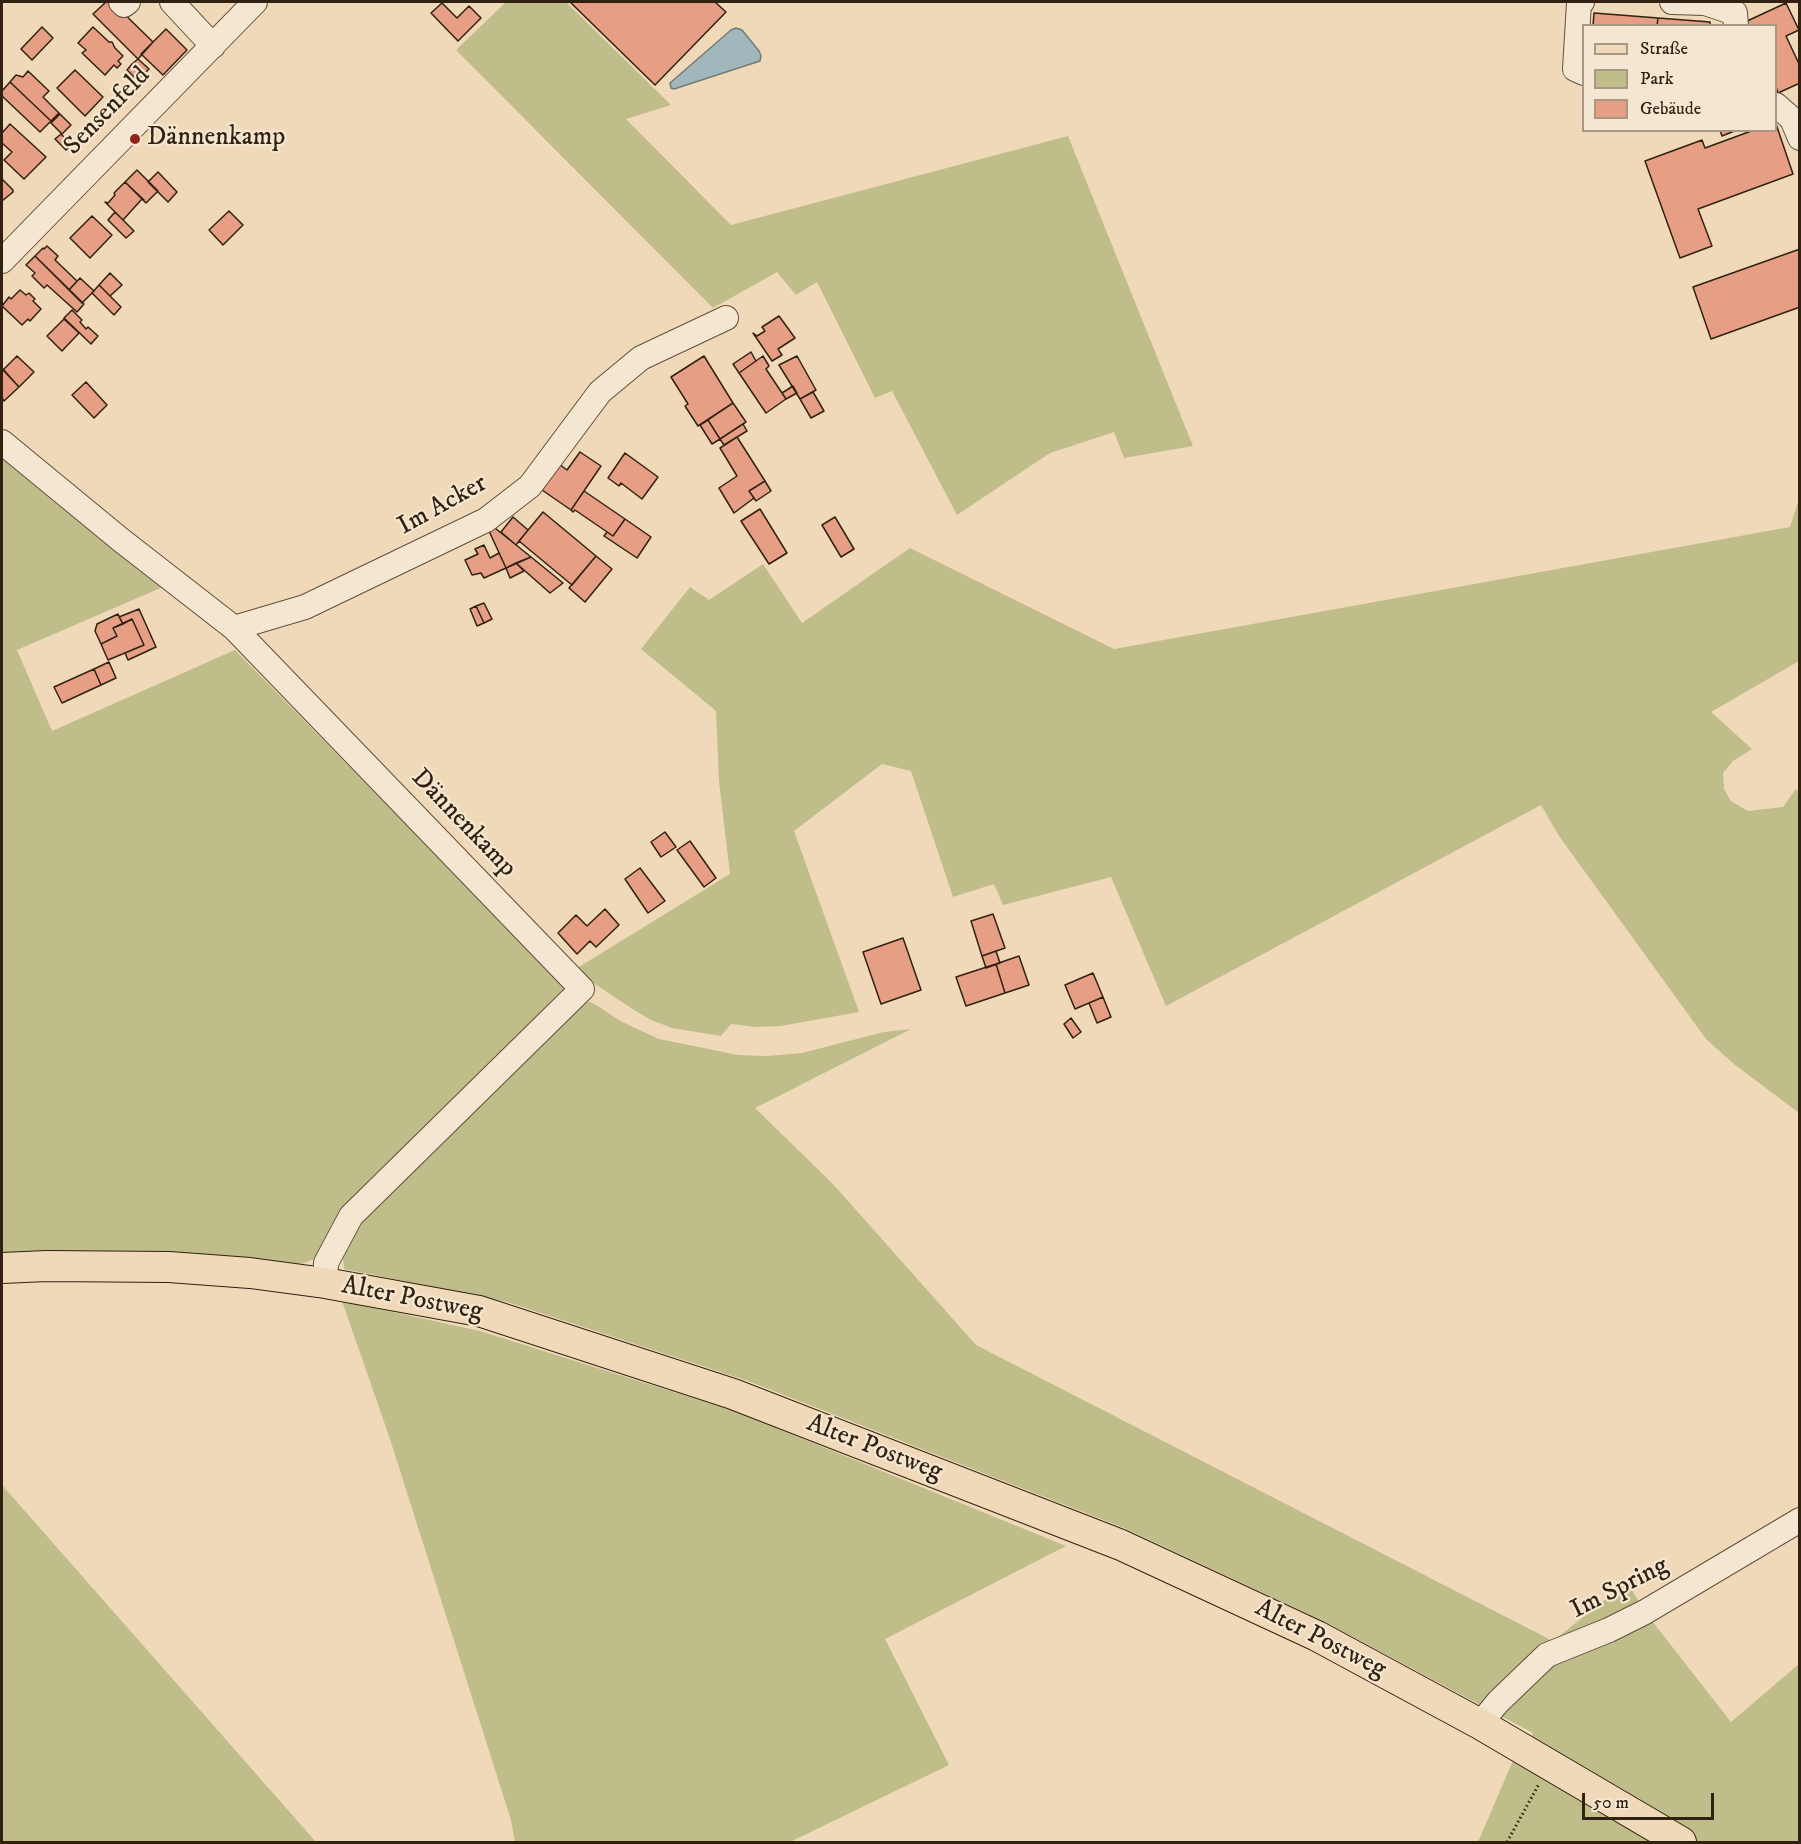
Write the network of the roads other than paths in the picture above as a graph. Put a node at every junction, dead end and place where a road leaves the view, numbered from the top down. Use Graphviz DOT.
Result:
graph roads {
  1 [pos="121,2"];
  2 [pos="128,2"];
  3 [pos="172,2"];
  4 [pos="255,2"];
  5 [pos="1582,2"];
  6 [pos="1672,2"];
  7 [pos="1705,2"];
  8 [pos="1736,24"];
  9 [pos="213,45"];
  10 [pos="1582,72"];
  11 [pos="1777,106"];
  12 [pos="1800,138"];
  13 [pos="2,261"];
  14 [pos="726,318"];
  15 [pos="2,442"];
  16 [pos="234,628"];
  17 [pos="2,1268"];
  18 [pos="325,1283"];
  19 [pos="1800,1520"];
  20 [pos="1480,1724"];
  21 [pos="1681,1842"];
  1 -- 2 [label="street"];
  3 -- 9 [label="street"];
  4 -- 9 [label="street, Sensenfeld"];
  5 -- 10 [label="street"];
  6 -- 7 [label="street"];
  7 -- 8 [label="street"];
  9 -- 13 [label="street, Sensenfeld"];
  11 -- 12 [label="street"];
  14 -- 16 [label="street, Im Acker"];
  15 -- 16 [label="street, Dännenkamp"];
  16 -- 18 [label="street, Dännenkamp"];
  17 -- 18 [label="main road, Alter Postweg"];
  18 -- 20 [label="main road, Alter Postweg"];
  19 -- 20 [label="street, Im Spring"];
  20 -- 21 [label="main road, Alter Postweg"];
}
